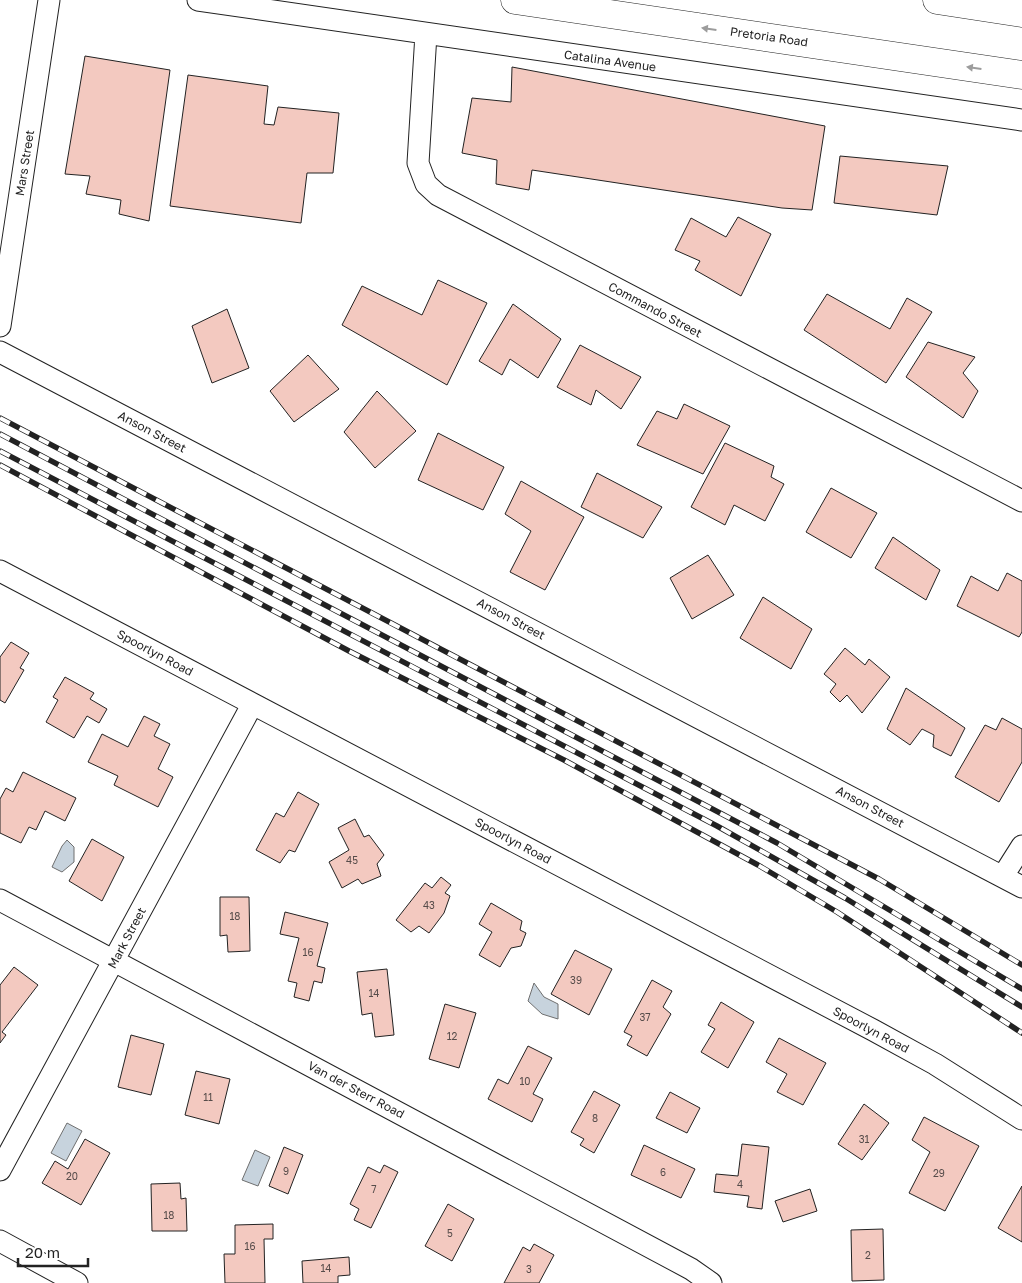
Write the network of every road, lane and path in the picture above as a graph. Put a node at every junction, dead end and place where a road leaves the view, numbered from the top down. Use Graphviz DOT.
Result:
graph roads {
  1 [pos="49,0"];
  2 [pos="198,0"];
  3 [pos="515,0"];
  4 [pos="937,0"];
  5 [pos="1022,13"];
  6 [pos="426,34"];
  7 [pos="1022,75"];
  8 [pos="1022,120"];
  9 [pos="5,272"];
  10 [pos="0,326"];
  11 [pos="0,352"];
  12 [pos="1022,501"];
  13 [pos="0,571"];
  14 [pos="252,705"];
  15 [pos="1022,846"];
  16 [pos="1003,876"];
  17 [pos="1022,887"];
  18 [pos="0,900"];
  19 [pos="115,961"];
  20 [pos="1022,1119"];
  21 [pos="0,1170"];
  22 [pos="0,1242"];
  23 [pos="77,1283"];
  24 [pos="711,1283"];
  1 -- 9 [label="street, Mars Street"];
  2 -- 6 [label="street, Catalina Avenue"];
  7 -- 3 [label="main road, Pretoria Road, one-way"];
  4 -- 5 [label="main road"];
  6 -- 8 [label="street, Catalina Avenue"];
  6 -- 12 [label="street, Commando Street"];
  9 -- 10 [label="street, Mars Street"];
  11 -- 16 [label="street, Anson Street"];
  13 -- 14 [label="street, Spoorlyn Road"];
  14 -- 19 [label="street, Mark Street"];
  14 -- 20 [label="street, Spoorlyn Road"];
  15 -- 16 [label="street"];
  16 -- 17 [label="street, Anson Street"];
  18 -- 19 [label="street, Van der Sterr Road"];
  19 -- 21 [label="street, Mark Street"];
  19 -- 24 [label="street, Van der Sterr Road"];
  22 -- 23 [label="street"];
}
